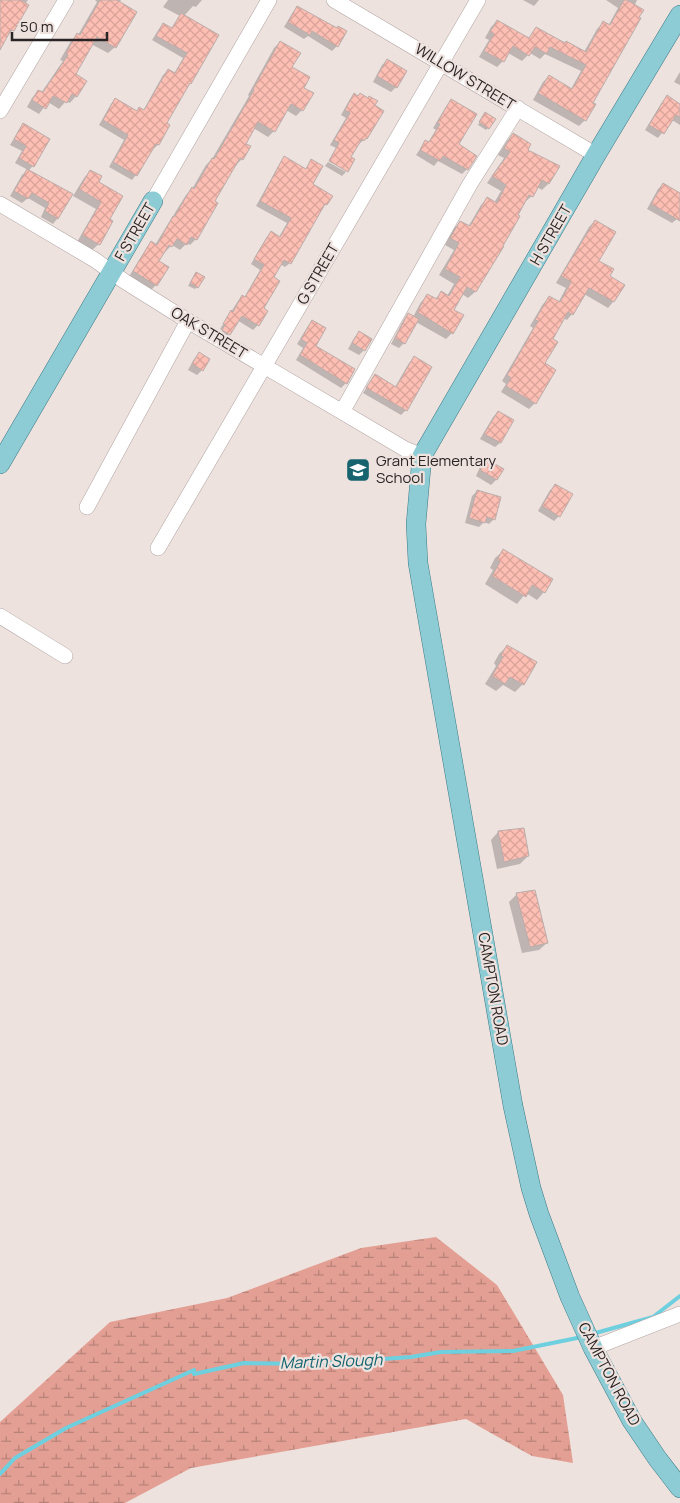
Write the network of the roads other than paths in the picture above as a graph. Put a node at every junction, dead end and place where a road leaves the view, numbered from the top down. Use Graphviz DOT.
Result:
graph roads {
  1 [pos="66,0"];
  2 [pos="269,0"];
  3 [pos="334,0"];
  4 [pos="478,0"];
  5 [pos="680,15"];
  6 [pos="442,63"];
  7 [pos="518,108"];
  8 [pos="0,111"];
  9 [pos="596,155"];
  10 [pos="153,201"];
  11 [pos="0,204"];
  12 [pos="112,272"];
  13 [pos="188,321"];
  14 [pos="264,366"];
  15 [pos="342,412"];
  16 [pos="422,456"];
  17 [pos="0,464"];
  18 [pos="87,507"];
  19 [pos="158,548"];
  20 [pos="0,616"];
  21 [pos="66,656"];
  22 [pos="680,1314"];
  23 [pos="593,1348"];
  24 [pos="680,1488"];
  1 -- 8 [label="street"];
  2 -- 10 [label="street, F STREET"];
  3 -- 6 [label="street, WILLOW STREET"];
  4 -- 6 [label="street, G STREET"];
  5 -- 9 [label="main road, H STREET"];
  6 -- 7 [label="street, WILLOW STREET"];
  6 -- 14 [label="street, G STREET"];
  7 -- 9 [label="street, WILLOW STREET"];
  7 -- 15 [label="street"];
  9 -- 16 [label="main road, H STREET"];
  10 -- 12 [label="main road, F STREET"];
  11 -- 12 [label="street, OAK STREET"];
  12 -- 13 [label="street, OAK STREET"];
  12 -- 17 [label="main road, F STREET"];
  13 -- 14 [label="street, OAK STREET"];
  13 -- 18 [label="street"];
  14 -- 15 [label="street, OAK STREET"];
  14 -- 19 [label="street, G STREET"];
  15 -- 16 [label="street, OAK STREET"];
  16 -- 23 [label="main road, CAMPTON ROAD"];
  20 -- 21 [label="street"];
  22 -- 23 [label="street"];
  23 -- 24 [label="main road, CAMPTON ROAD"];
}
